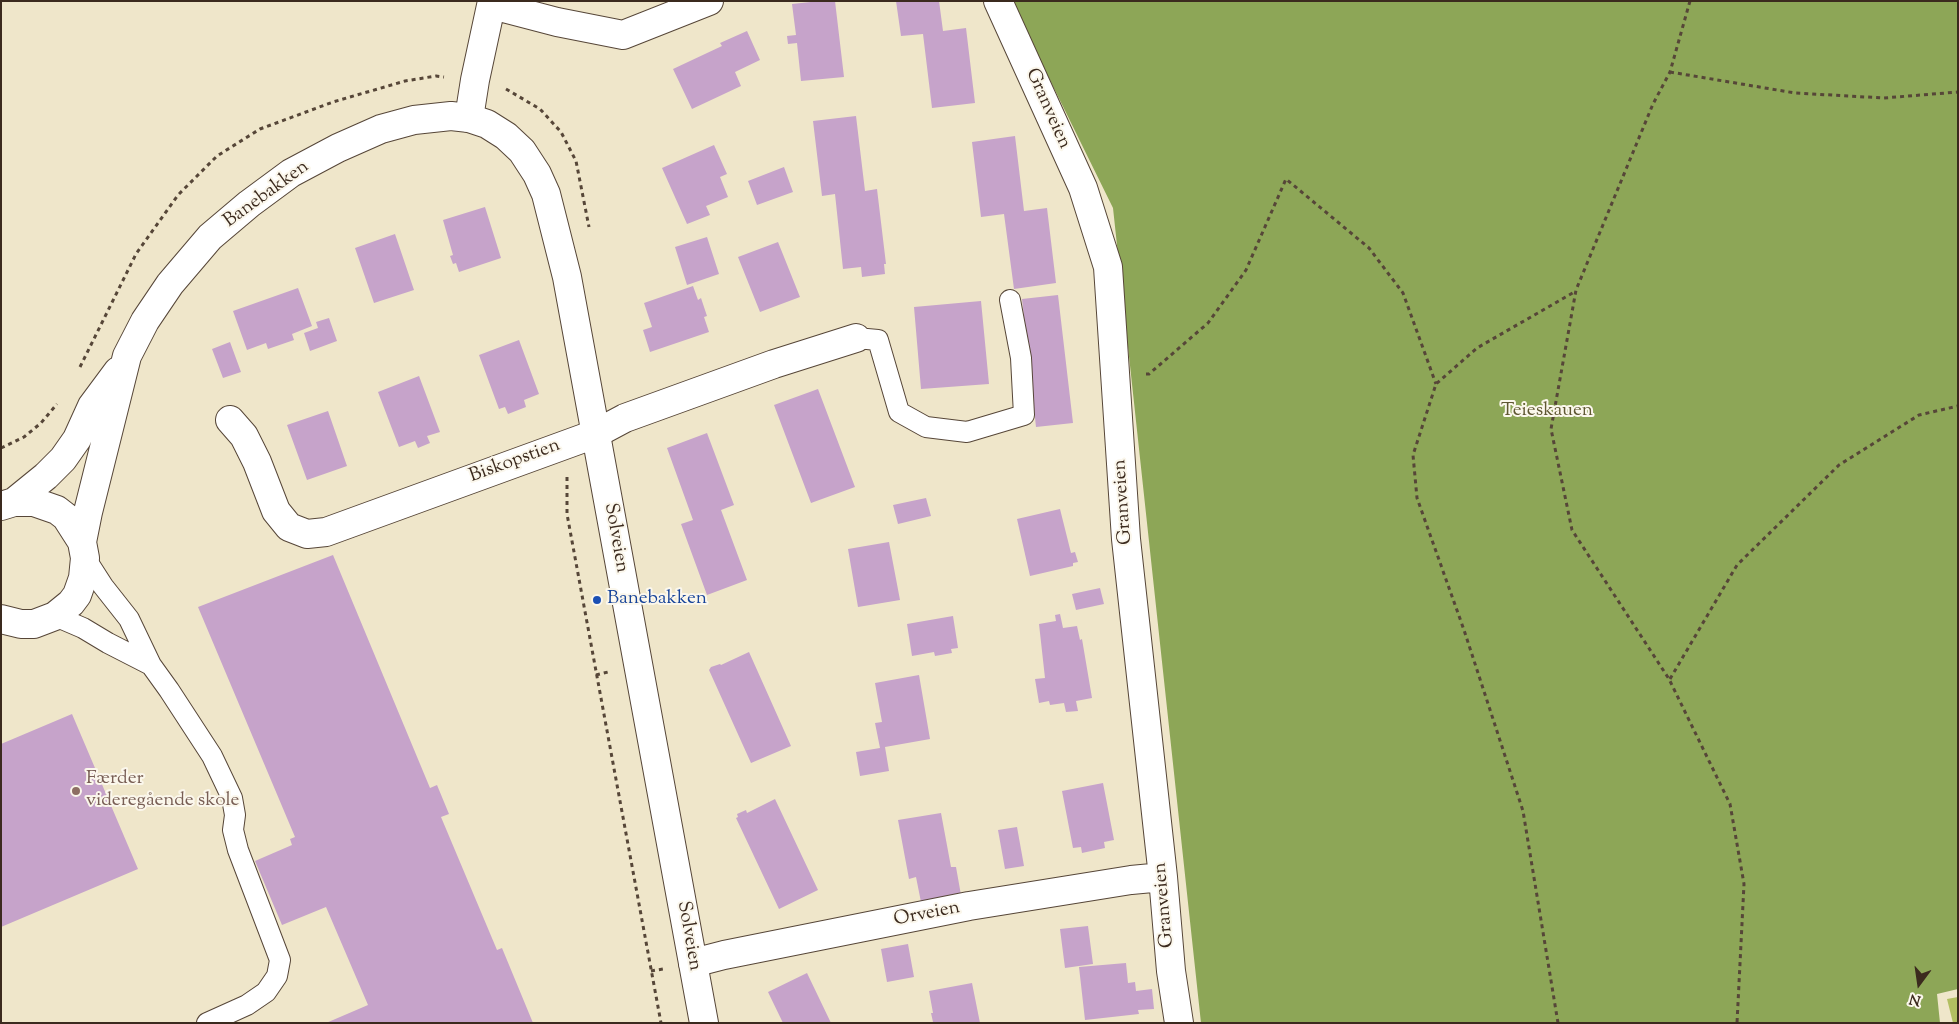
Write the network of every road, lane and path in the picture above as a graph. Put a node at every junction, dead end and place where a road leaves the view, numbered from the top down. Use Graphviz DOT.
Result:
graph roads {
  1 [pos="709,1"];
  2 [pos="998,1"];
  3 [pos="1690,1"];
  4 [pos="492,3"];
  5 [pos="1670,72"];
  6 [pos="475,80"];
  7 [pos="1958,92"];
  8 [pos="469,118"];
  9 [pos="590,234"];
  10 [pos="1576,290"];
  11 [pos="1010,300"];
  12 [pos="856,338"];
  13 [pos="124,362"];
  14 [pos="78,370"];
  15 [pos="1116,377"];
  16 [pos="1436,384"];
  17 [pos="59,401"];
  18 [pos="1958,406"];
  19 [pos="230,420"];
  20 [pos="596,434"];
  21 [pos="1,448"];
  22 [pos="567,476"];
  23 [pos="8,504"];
  24 [pos="84,550"];
  25 [pos="55,616"];
  26 [pos="8,626"];
  27 [pos="150,665"];
  28 [pos="1669,679"];
  29 [pos="1163,877"];
  30 [pos="693,963"];
  31 [pos="207,1023"];
  32 [pos="661,1023"];
  33 [pos="704,1023"];
  34 [pos="1178,1023"];
  35 [pos="1558,1023"];
  36 [pos="1737,1023"];
  1 -- 4 [label="street"];
  2 -- 15 [label="street, Granveien"];
  3 -- 5 [label="path"];
  4 -- 6 [label="street"];
  5 -- 7 [label="path"];
  5 -- 10 [label="path"];
  6 -- 8 [label="street"];
  6 -- 9 [label="path"];
  6 -- 14 [label="path"];
  8 -- 13 [label="street, Banebakken"];
  8 -- 20 [label="street, Solveien"];
  10 -- 16 [label="path"];
  10 -- 28 [label="path"];
  11 -- 12 [label="lane"];
  12 -- 20 [label="street, Biskopstien"];
  13 -- 23 [label="street, Banebakken"];
  13 -- 24 [label="street, Banebakken"];
  15 -- 16 [label="path"];
  15 -- 29 [label="street, Granveien"];
  16 -- 35 [label="path"];
  17 -- 21 [label="path"];
  18 -- 28 [label="path"];
  19 -- 20 [label="street, Biskopstien"];
  20 -- 30 [label="street, Solveien"];
  22 -- 32 [label="path"];
  23 -- 24 [label="street, Banebakken"];
  24 -- 25 [label="street, Banebakken"];
  24 -- 27 [label="lane"];
  25 -- 26 [label="street, Banebakken"];
  25 -- 27 [label="lane"];
  27 -- 31 [label="lane"];
  28 -- 36 [label="path"];
  29 -- 30 [label="street, Orveien"];
  29 -- 34 [label="street, Granveien"];
  30 -- 33 [label="street, Solveien"];
}
